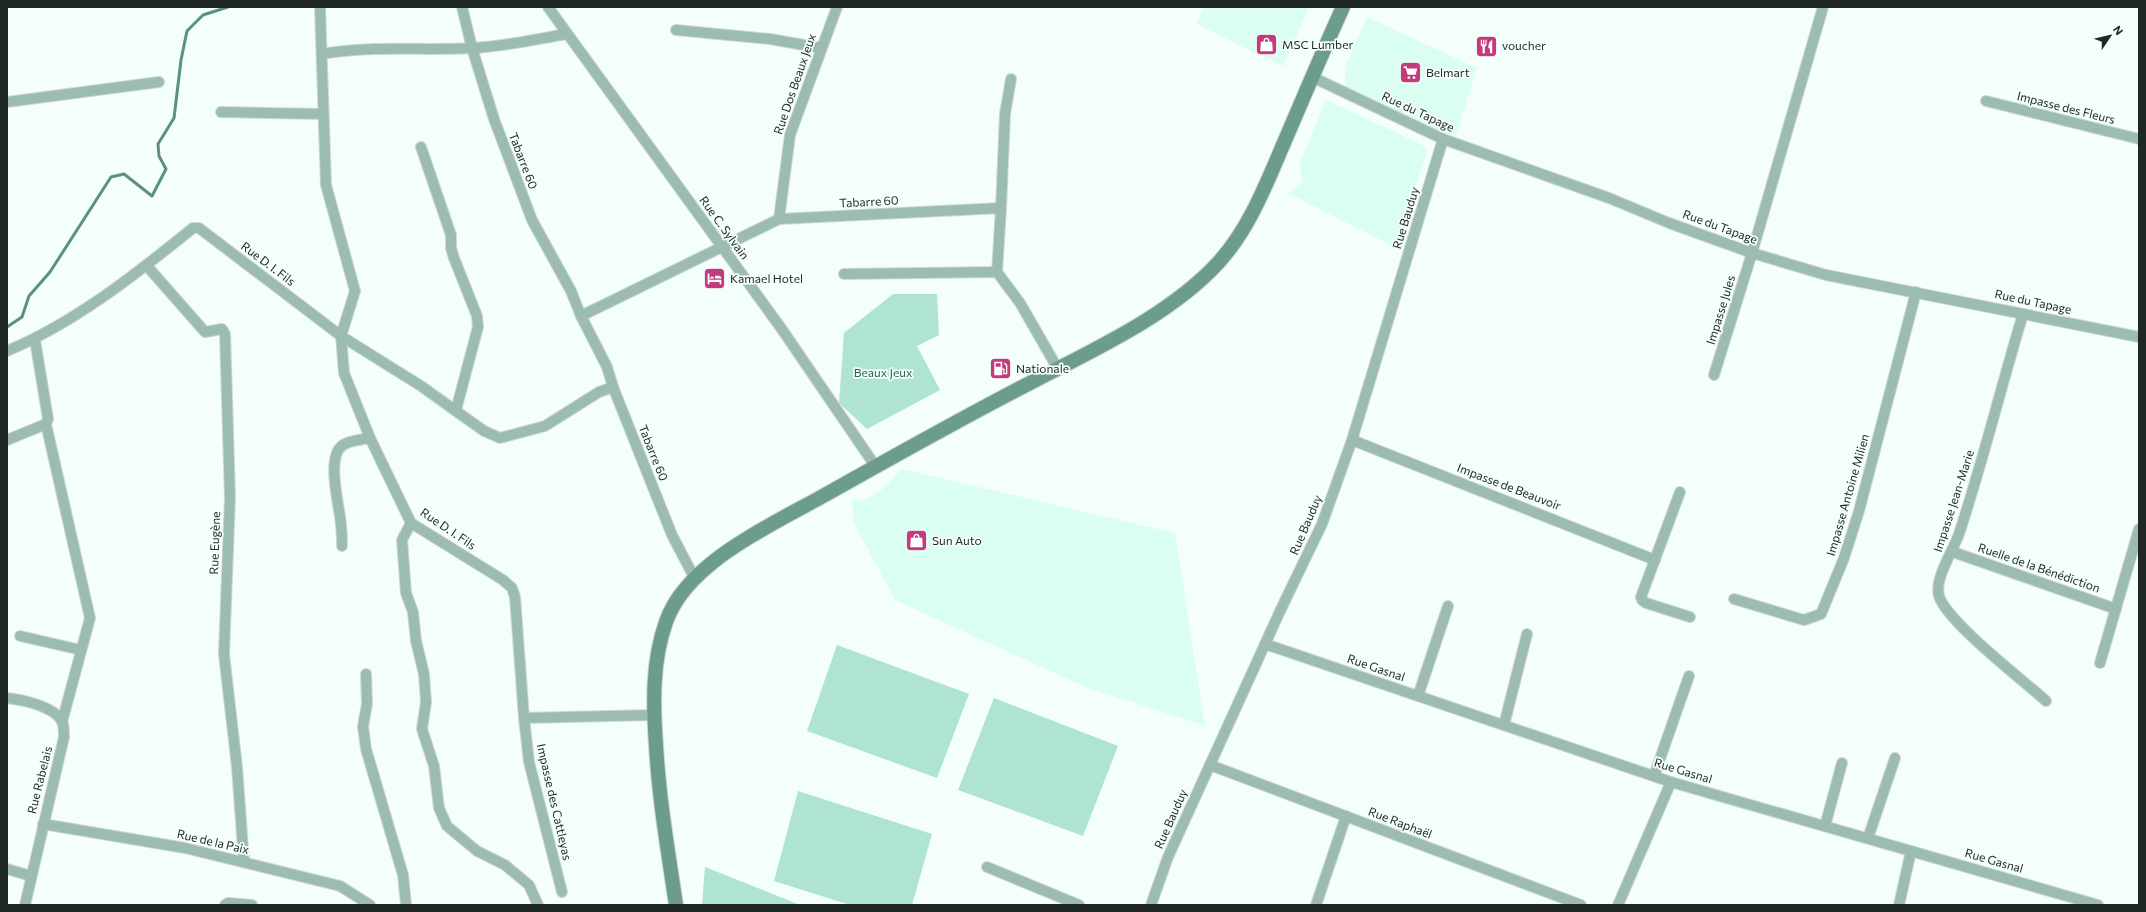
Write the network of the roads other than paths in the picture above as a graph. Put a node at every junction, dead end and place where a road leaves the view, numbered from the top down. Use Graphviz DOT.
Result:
graph roads {
  1 [pos="320,7"];
  2 [pos="462,7"];
  3 [pos="548,7"];
  4 [pos="837,7"];
  5 [pos="1342,7"];
  6 [pos="1823,7"];
  7 [pos="676,30"];
  8 [pos="567,34"];
  9 [pos="472,48"];
  10 [pos="822,48"];
  11 [pos="322,54"];
  12 [pos="1312,77"];
  13 [pos="1011,79"];
  14 [pos="159,82"];
  15 [pos="1986,101"];
  16 [pos="7,102"];
  17 [pos="221,112"];
  18 [pos="323,114"];
  19 [pos="1443,139"];
  20 [pos="2139,139"];
  21 [pos="421,147"];
  22 [pos="1001,208"];
  23 [pos="779,219"];
  24 [pos="721,248"];
  25 [pos="1752,253"];
  26 [pos="146,266"];
  27 [pos="997,272"];
  28 [pos="844,274"];
  29 [pos="1916,292"];
  30 [pos="2023,314"];
  31 [pos="581,316"];
  32 [pos="341,336"];
  33 [pos="2139,338"];
  34 [pos="35,340"];
  35 [pos="7,351"];
  36 [pos="1058,369"];
  37 [pos="1714,375"];
  38 [pos="613,387"];
  39 [pos="456,410"];
  40 [pos="46,424"];
  41 [pos="370,438"];
  42 [pos="7,440"];
  43 [pos="1352,440"];
  44 [pos="876,467"];
  45 [pos="1680,492"];
  46 [pos="411,523"];
  47 [pos="2139,529"];
  48 [pos="342,546"];
  49 [pos="1953,552"];
  50 [pos="1655,560"];
  51 [pos="2134,564"];
  52 [pos="694,577"];
  53 [pos="1734,599"];
  54 [pos="1448,606"];
  55 [pos="2116,609"];
  56 [pos="1690,617"];
  57 [pos="1527,634"];
  58 [pos="20,636"];
  59 [pos="1265,644"];
  60 [pos="81,650"];
  61 [pos="2100,663"];
  62 [pos="366,674"];
  63 [pos="1689,676"];
  64 [pos="1418,696"];
  65 [pos="7,698"];
  66 [pos="2046,701"];
  67 [pos="654,715"];
  68 [pos="524,718"];
  69 [pos="62,722"];
  70 [pos="1504,725"];
  71 [pos="1895,758"];
  72 [pos="1842,763"];
  73 [pos="1210,765"];
  74 [pos="1654,776"];
  75 [pos="1671,782"];
  76 [pos="1346,816"];
  77 [pos="43,824"];
  78 [pos="1825,826"];
  79 [pos="1868,838"];
  80 [pos="1911,851"];
  81 [pos="244,862"];
  82 [pos="987,867"];
  83 [pos="7,869"];
  84 [pos="31,876"];
  85 [pos="562,892"];
  86 [pos="2087,903"];
  87 [pos="25,905"];
  88 [pos="225,905"];
  89 [pos="252,905"];
  90 [pos="370,905"];
  91 [pos="406,905"];
  92 [pos="538,905"];
  93 [pos="676,905"];
  94 [pos="1079,905"];
  95 [pos="1151,905"];
  96 [pos="1316,905"];
  97 [pos="1581,905"];
  98 [pos="1618,905"];
  99 [pos="1899,905"];
  100 [pos="2098,905"];
  1 -- 11 [label="street"];
  2 -- 9 [label="street, Tabarre 60"];
  3 -- 8 [label="street, Rue C. Sylvain"];
  4 -- 10 [label="street, Rue Dos Beaux Jeux"];
  5 -- 12 [label="main road"];
  6 -- 25 [label="street, Impasse Jules"];
  7 -- 10 [label="street"];
  8 -- 9 [label="street"];
  8 -- 24 [label="street, Rue C. Sylvain"];
  9 -- 11 [label="street"];
  9 -- 31 [label="street, Tabarre 60"];
  10 -- 23 [label="street, Rue Dos Beaux Jeux"];
  11 -- 18 [label="street"];
  12 -- 19 [label="street, Rue du Tapage"];
  12 -- 36 [label="main road"];
  13 -- 22 [label="street"];
  14 -- 16 [label="street"];
  15 -- 20 [label="street, Impasse des Fleurs"];
  17 -- 18 [label="street"];
  18 -- 32 [label="street"];
  19 -- 25 [label="street, Rue du Tapage"];
  19 -- 43 [label="street, Rue Bauduy"];
  21 -- 39 [label="street"];
  22 -- 23 [label="street, Tabarre 60"];
  22 -- 27 [label="street"];
  23 -- 24 [label="street, Tabarre 60"];
  24 -- 31 [label="street, Tabarre 60"];
  24 -- 44 [label="street, Rue C. Sylvain"];
  25 -- 29 [label="street, Rue du Tapage"];
  25 -- 37 [label="street, Impasse Jules"];
  26 -- 32 [label="street, Rue D. I. Fils"];
  26 -- 34 [label="street"];
  26 -- 81 [label="street, Rue Eugène"];
  27 -- 28 [label="street"];
  27 -- 36 [label="street"];
  29 -- 30 [label="street, Rue du Tapage"];
  29 -- 53 [label="street, Impasse Antoine Milien"];
  30 -- 33 [label="street, Rue du Tapage"];
  30 -- 49 [label="street, Impasse Jean-Marie"];
  31 -- 38 [label="street, Tabarre 60"];
  32 -- 39 [label="street"];
  32 -- 41 [label="street, Rue D. I. Fils"];
  34 -- 35 [label="street"];
  34 -- 40 [label="street, Rue Rabelais"];
  36 -- 44 [label="main road"];
  38 -- 39 [label="street"];
  38 -- 52 [label="street, Tabarre 60"];
  40 -- 42 [label="street"];
  40 -- 60 [label="street, Rue Rabelais"];
  41 -- 46 [label="street, Rue D. I. Fils"];
  41 -- 48 [label="street"];
  43 -- 50 [label="street, Impasse de Beauvoir"];
  43 -- 59 [label="street, Rue Bauduy"];
  44 -- 52 [label="main road"];
  45 -- 50 [label="street"];
  46 -- 68 [label="street, Rue D. I. Fils"];
  46 -- 92 [label="street"];
  47 -- 51 [label="street"];
  49 -- 55 [label="street, Ruelle de la Bénédiction"];
  49 -- 66 [label="street, Impasse Jean-Marie"];
  50 -- 56 [label="street"];
  51 -- 55 [label="street"];
  52 -- 67 [label="main road"];
  54 -- 64 [label="street"];
  55 -- 61 [label="street"];
  57 -- 70 [label="street"];
  58 -- 60 [label="street"];
  59 -- 64 [label="street, Rue Gasnal"];
  59 -- 73 [label="street, Rue Bauduy"];
  60 -- 69 [label="street, Rue Rabelais"];
  62 -- 91 [label="street"];
  63 -- 74 [label="street"];
  64 -- 70 [label="street, Rue Gasnal"];
  65 -- 69 [label="street"];
  67 -- 68 [label="street"];
  67 -- 93 [label="main road"];
  68 -- 85 [label="street, Impasse des Cattleyas"];
  69 -- 77 [label="street, Rue Rabelais"];
  70 -- 74 [label="street, Rue Gasnal"];
  71 -- 79 [label="street"];
  72 -- 78 [label="street"];
  73 -- 76 [label="street, Rue Raphaël"];
  73 -- 95 [label="street, Rue Bauduy"];
  74 -- 75 [label="street, Rue Gasnal"];
  75 -- 78 [label="street, Rue Gasnal"];
  75 -- 98 [label="street"];
  76 -- 96 [label="street"];
  76 -- 97 [label="street, Rue Raphaël"];
  77 -- 81 [label="street, Rue de la Paix"];
  77 -- 84 [label="street, Rue Rabelais"];
  78 -- 79 [label="street, Rue Gasnal"];
  79 -- 80 [label="street, Rue Gasnal"];
  80 -- 86 [label="street, Rue Gasnal"];
  80 -- 99 [label="street"];
  81 -- 90 [label="street, Rue de la Paix"];
  82 -- 94 [label="street"];
  83 -- 84 [label="street"];
  84 -- 87 [label="street, Rue Rabelais"];
  86 -- 100 [label="street, Rue Gasnal"];
  88 -- 89 [label="street"];
}
